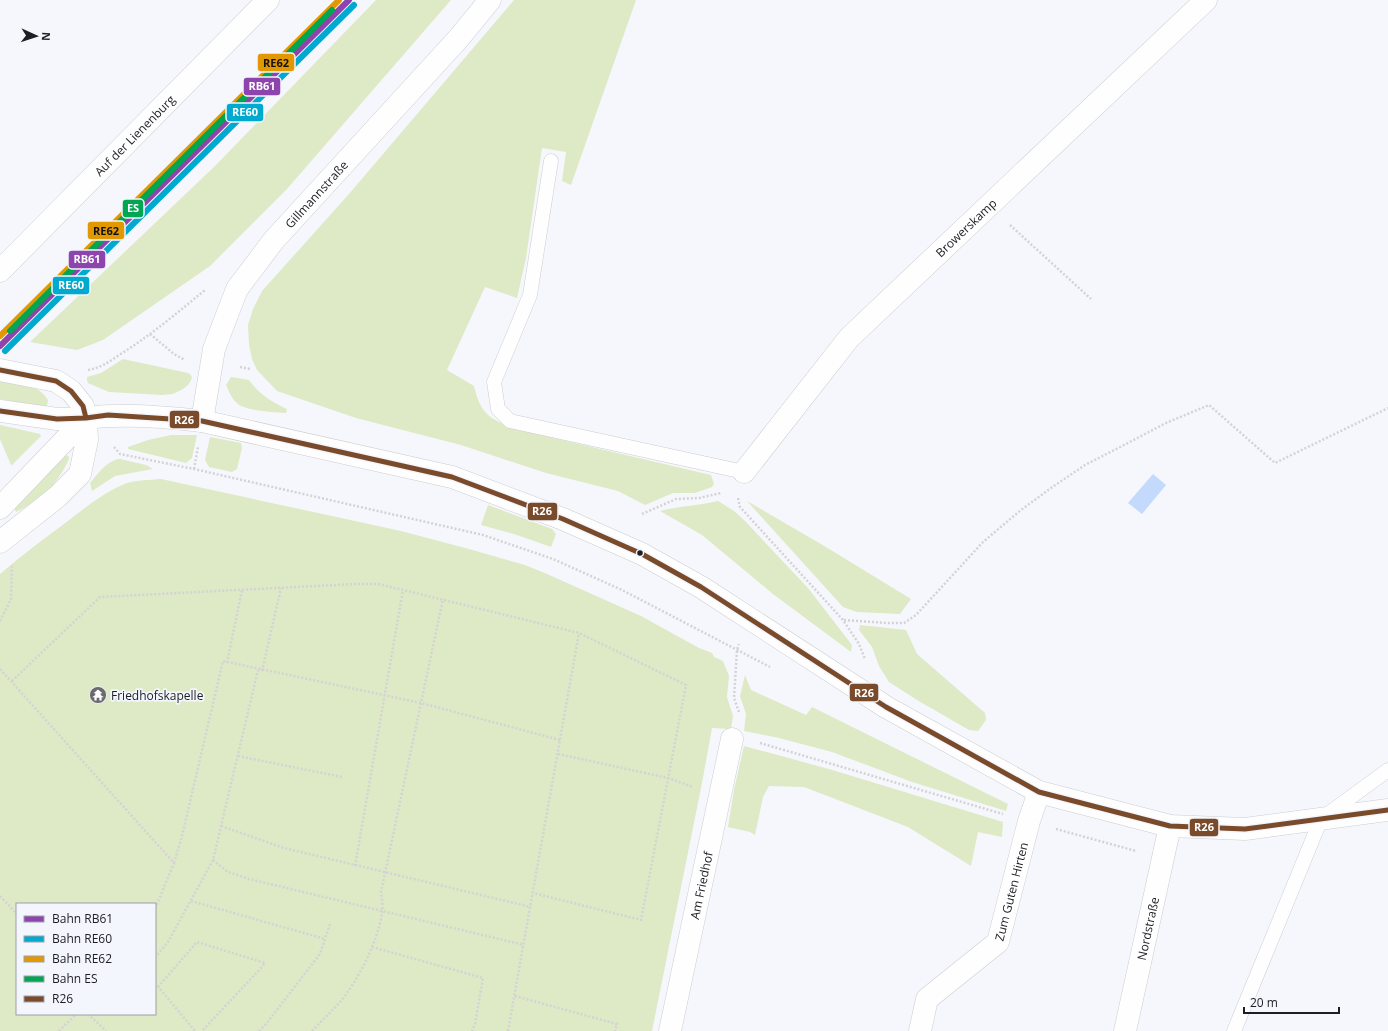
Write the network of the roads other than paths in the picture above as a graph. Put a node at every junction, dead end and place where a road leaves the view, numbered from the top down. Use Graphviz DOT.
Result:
graph roads {
  1 [pos="268,0"];
  2 [pos="490,0"];
  3 [pos="1206,0"];
  4 [pos="551,161"];
  5 [pos="0,271"];
  6 [pos="4,371"];
  7 [pos="0,411"];
  8 [pos="86,418"];
  9 [pos="202,421"];
  10 [pos="739,481"];
  11 [pos="0,508"];
  12 [pos="0,542"];
  13 [pos="732,739"];
  14 [pos="1388,770"];
  15 [pos="1039,792"];
  16 [pos="1388,810"];
  17 [pos="1321,819"];
  18 [pos="1170,826"];
  19 [pos="670,1031"];
  20 [pos="920,1031"];
  21 [pos="1125,1031"];
  22 [pos="1234,1031"];
  1 -- 5 [label="street, Auf der Lienenburg"];
  2 -- 9 [label="street, Gillmannstraße"];
  3 -- 10 [label="street, Browerskamp"];
  4 -- 10 [label="lane"];
  6 -- 8 [label="street"];
  7 -- 8 [label="street"];
  8 -- 9 [label="street"];
  8 -- 11 [label="street"];
  8 -- 12 [label="street"];
  9 -- 15 [label="street"];
  13 -- 19 [label="street, Am Friedhof"];
  14 -- 17 [label="lane"];
  15 -- 18 [label="street"];
  15 -- 20 [label="street, Zum Guten Hirten"];
  16 -- 17 [label="street"];
  17 -- 18 [label="street"];
  17 -- 22 [label="lane"];
  18 -- 21 [label="street, Nordstraße"];
}
